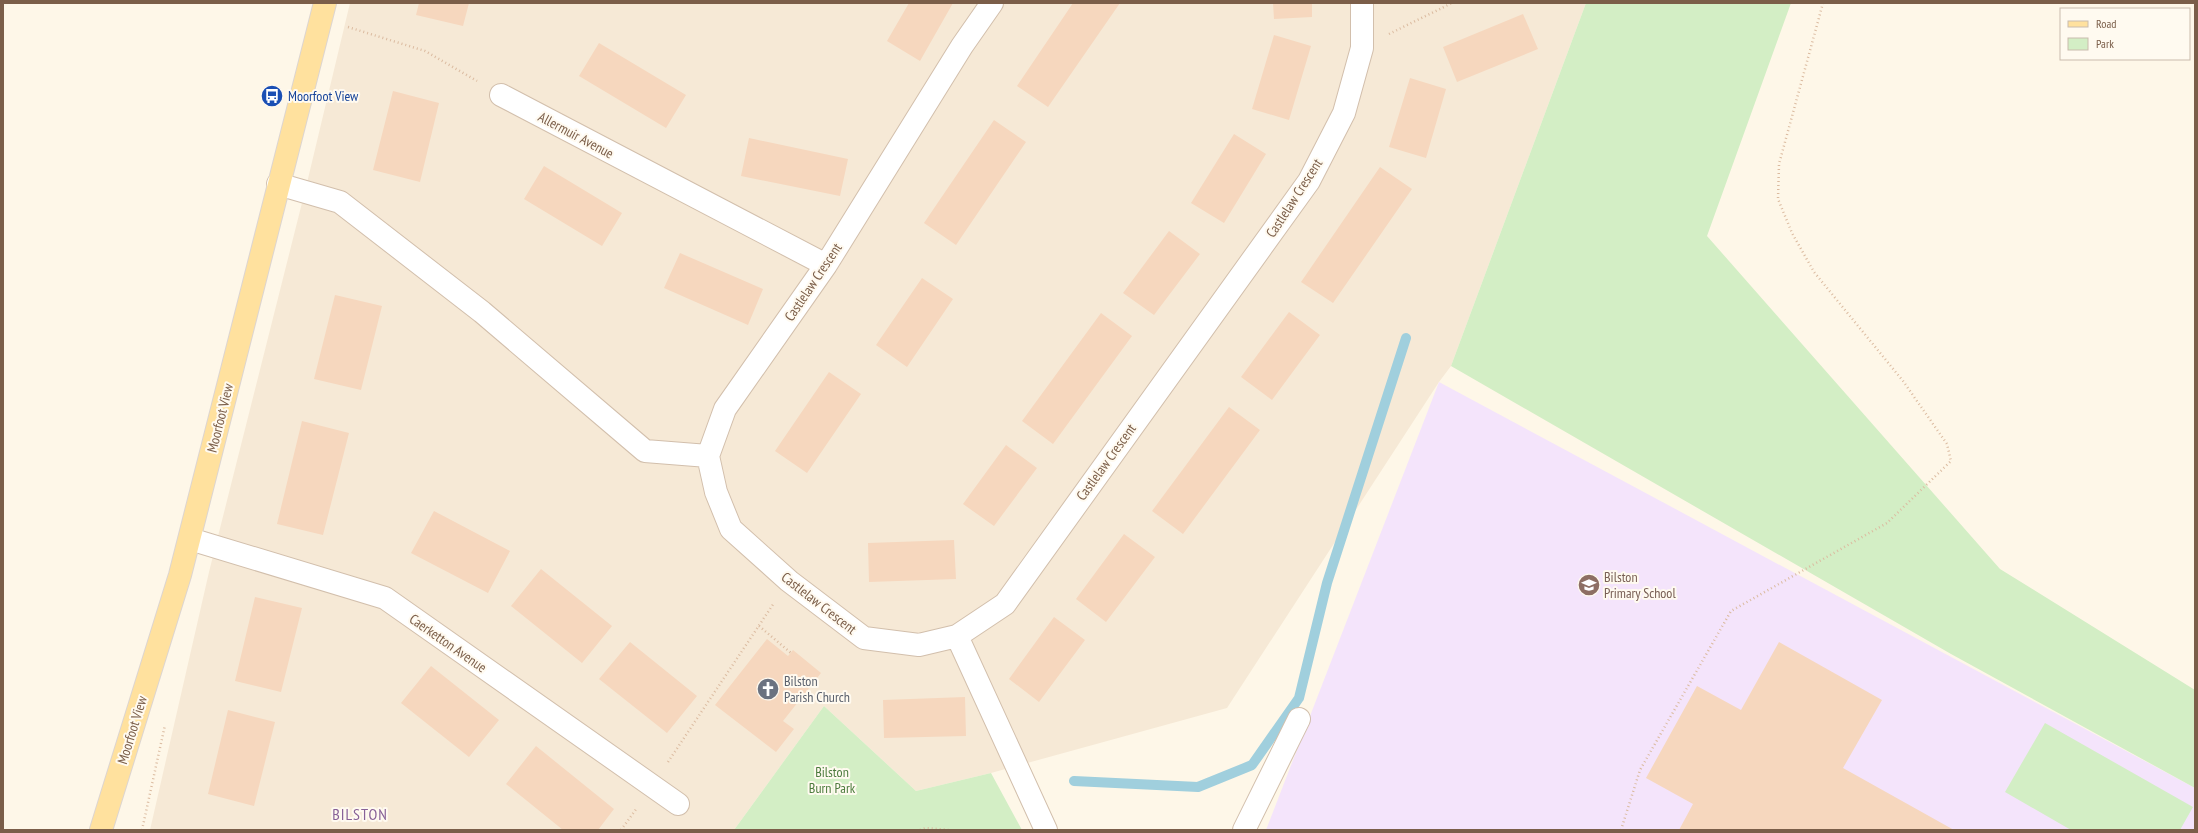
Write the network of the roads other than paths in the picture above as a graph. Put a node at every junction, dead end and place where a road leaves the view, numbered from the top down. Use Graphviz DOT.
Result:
graph roads {
  1 [pos="992,3"];
  2 [pos="1362,3"];
  3 [pos="323,11"];
  4 [pos="501,96"];
  5 [pos="278,184"];
  6 [pos="826,265"];
  7 [pos="708,456"];
  8 [pos="190,539"];
  9 [pos="957,636"];
  10 [pos="1299,719"];
  11 [pos="678,804"];
  12 [pos="101,830"];
  13 [pos="1046,830"];
  14 [pos="1244,830"];
  1 -- 6 [label="street, Castlelaw Crescent"];
  2 -- 9 [label="street, Castlelaw Crescent"];
  3 -- 5 [label="main road, Moorfoot View"];
  4 -- 6 [label="street, Allermuir Avenue"];
  5 -- 7 [label="street"];
  5 -- 8 [label="main road, Moorfoot View"];
  6 -- 7 [label="street, Castlelaw Crescent"];
  7 -- 9 [label="street, Castlelaw Crescent"];
  8 -- 11 [label="street, Caerketton Avenue"];
  8 -- 12 [label="main road, Moorfoot View"];
  9 -- 13 [label="street"];
  10 -- 14 [label="street"];
}
